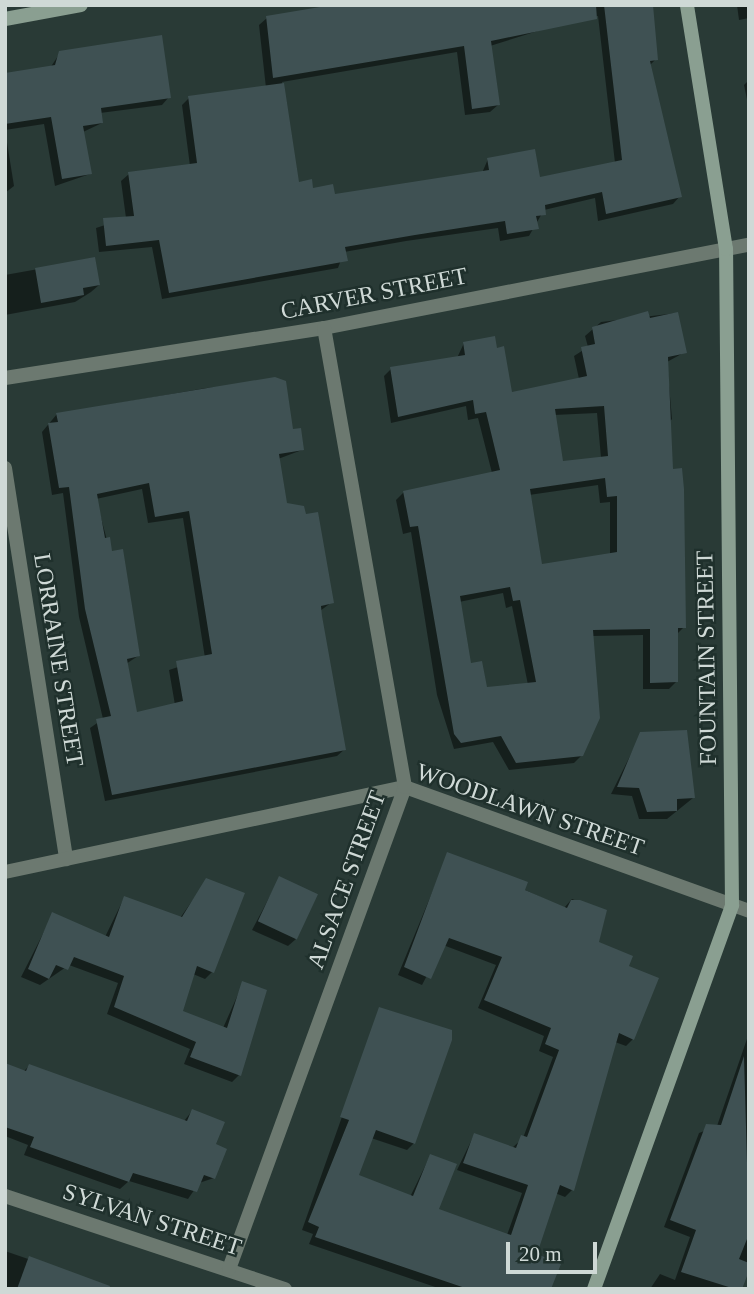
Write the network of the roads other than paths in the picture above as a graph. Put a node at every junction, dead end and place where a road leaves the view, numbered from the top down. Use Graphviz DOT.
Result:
graph roads {
  1 [pos="81,5"];
  2 [pos="687,5"];
  3 [pos="5,19"];
  4 [pos="749,245"];
  5 [pos="726,249"];
  6 [pos="324,328"];
  7 [pos="5,378"];
  8 [pos="5,468"];
  9 [pos="405,788"];
  10 [pos="66,859"];
  11 [pos="5,872"];
  12 [pos="732,905"];
  13 [pos="749,911"];
  14 [pos="5,1196"];
  15 [pos="229,1269"];
  16 [pos="285,1289"];
  17 [pos="594,1289"];
  1 -- 3 [label="street"];
  2 -- 5 [label="street, FOUNTAIN STREET"];
  4 -- 5 [label="street, CARVER STREET"];
  5 -- 6 [label="street, CARVER STREET"];
  5 -- 12 [label="street, FOUNTAIN STREET"];
  6 -- 7 [label="street, CARVER STREET"];
  6 -- 9 [label="street, ALSACE STREET"];
  8 -- 10 [label="street, LORRAINE STREET"];
  9 -- 10 [label="street, WOODLAWN STREET"];
  9 -- 12 [label="street, WOODLAWN STREET"];
  9 -- 15 [label="street, ALSACE STREET"];
  10 -- 11 [label="street, WOODLAWN STREET"];
  12 -- 13 [label="street, WOODLAWN STREET"];
  12 -- 17 [label="street, FOUNTAIN STREET"];
  14 -- 15 [label="street, SYLVAN STREET"];
  15 -- 16 [label="street, SYLVAN STREET"];
}
